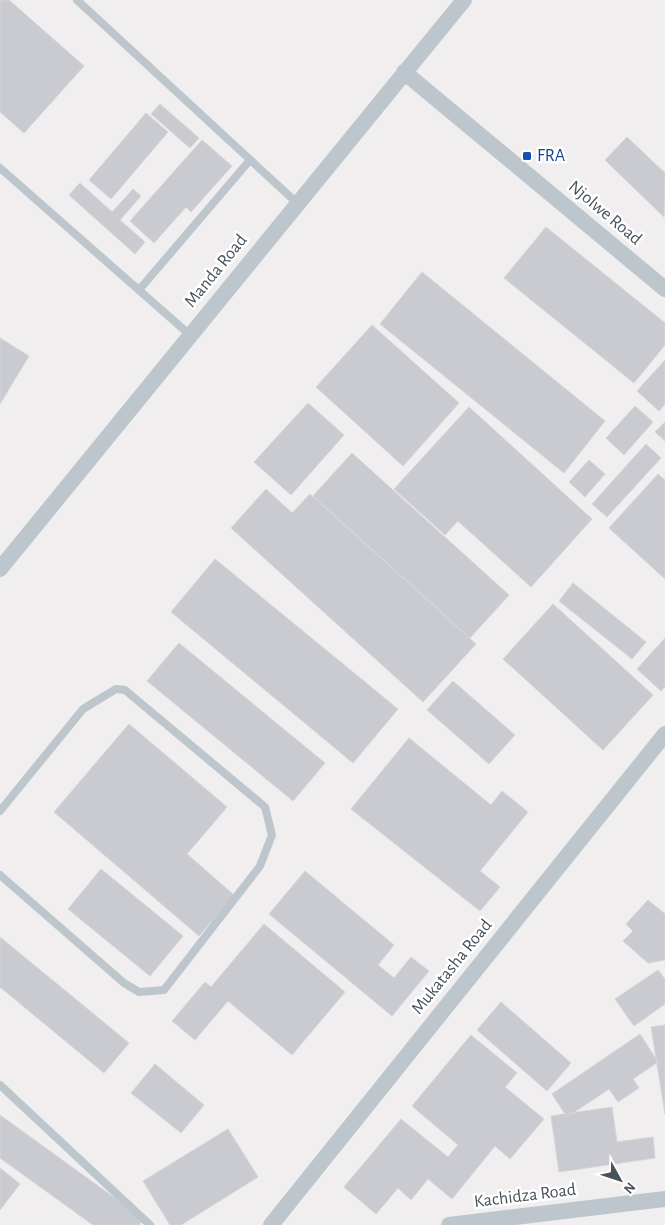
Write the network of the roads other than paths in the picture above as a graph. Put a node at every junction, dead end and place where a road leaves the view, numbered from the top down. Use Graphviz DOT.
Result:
graph roads {
  1 [pos="77,0"];
  2 [pos="464,0"];
  3 [pos="404,72"];
  4 [pos="250,160"];
  5 [pos="0,168"];
  6 [pos="297,203"];
  7 [pos="665,289"];
  8 [pos="139,290"];
  9 [pos="190,335"];
  10 [pos="0,569"];
  11 [pos="665,734"];
  12 [pos="0,812"];
  13 [pos="0,875"];
  14 [pos="0,1085"];
  15 [pos="665,1199"];
  16 [pos="150,1225"];
  17 [pos="271,1225"];
  18 [pos="448,1225"];
  1 -- 4 [label="lane"];
  2 -- 3 [label="street, Manda Road"];
  3 -- 6 [label="street, Manda Road"];
  3 -- 7 [label="street, Njolwe Road"];
  4 -- 6 [label="lane"];
  4 -- 8 [label="lane"];
  5 -- 8 [label="lane"];
  6 -- 9 [label="street, Manda Road"];
  8 -- 9 [label="lane"];
  9 -- 10 [label="street, Manda Road"];
  11 -- 17 [label="street, Mukatasha Road"];
  12 -- 13 [label="lane"];
  14 -- 16 [label="lane"];
  15 -- 18 [label="street, Kachidza Road"];
}
